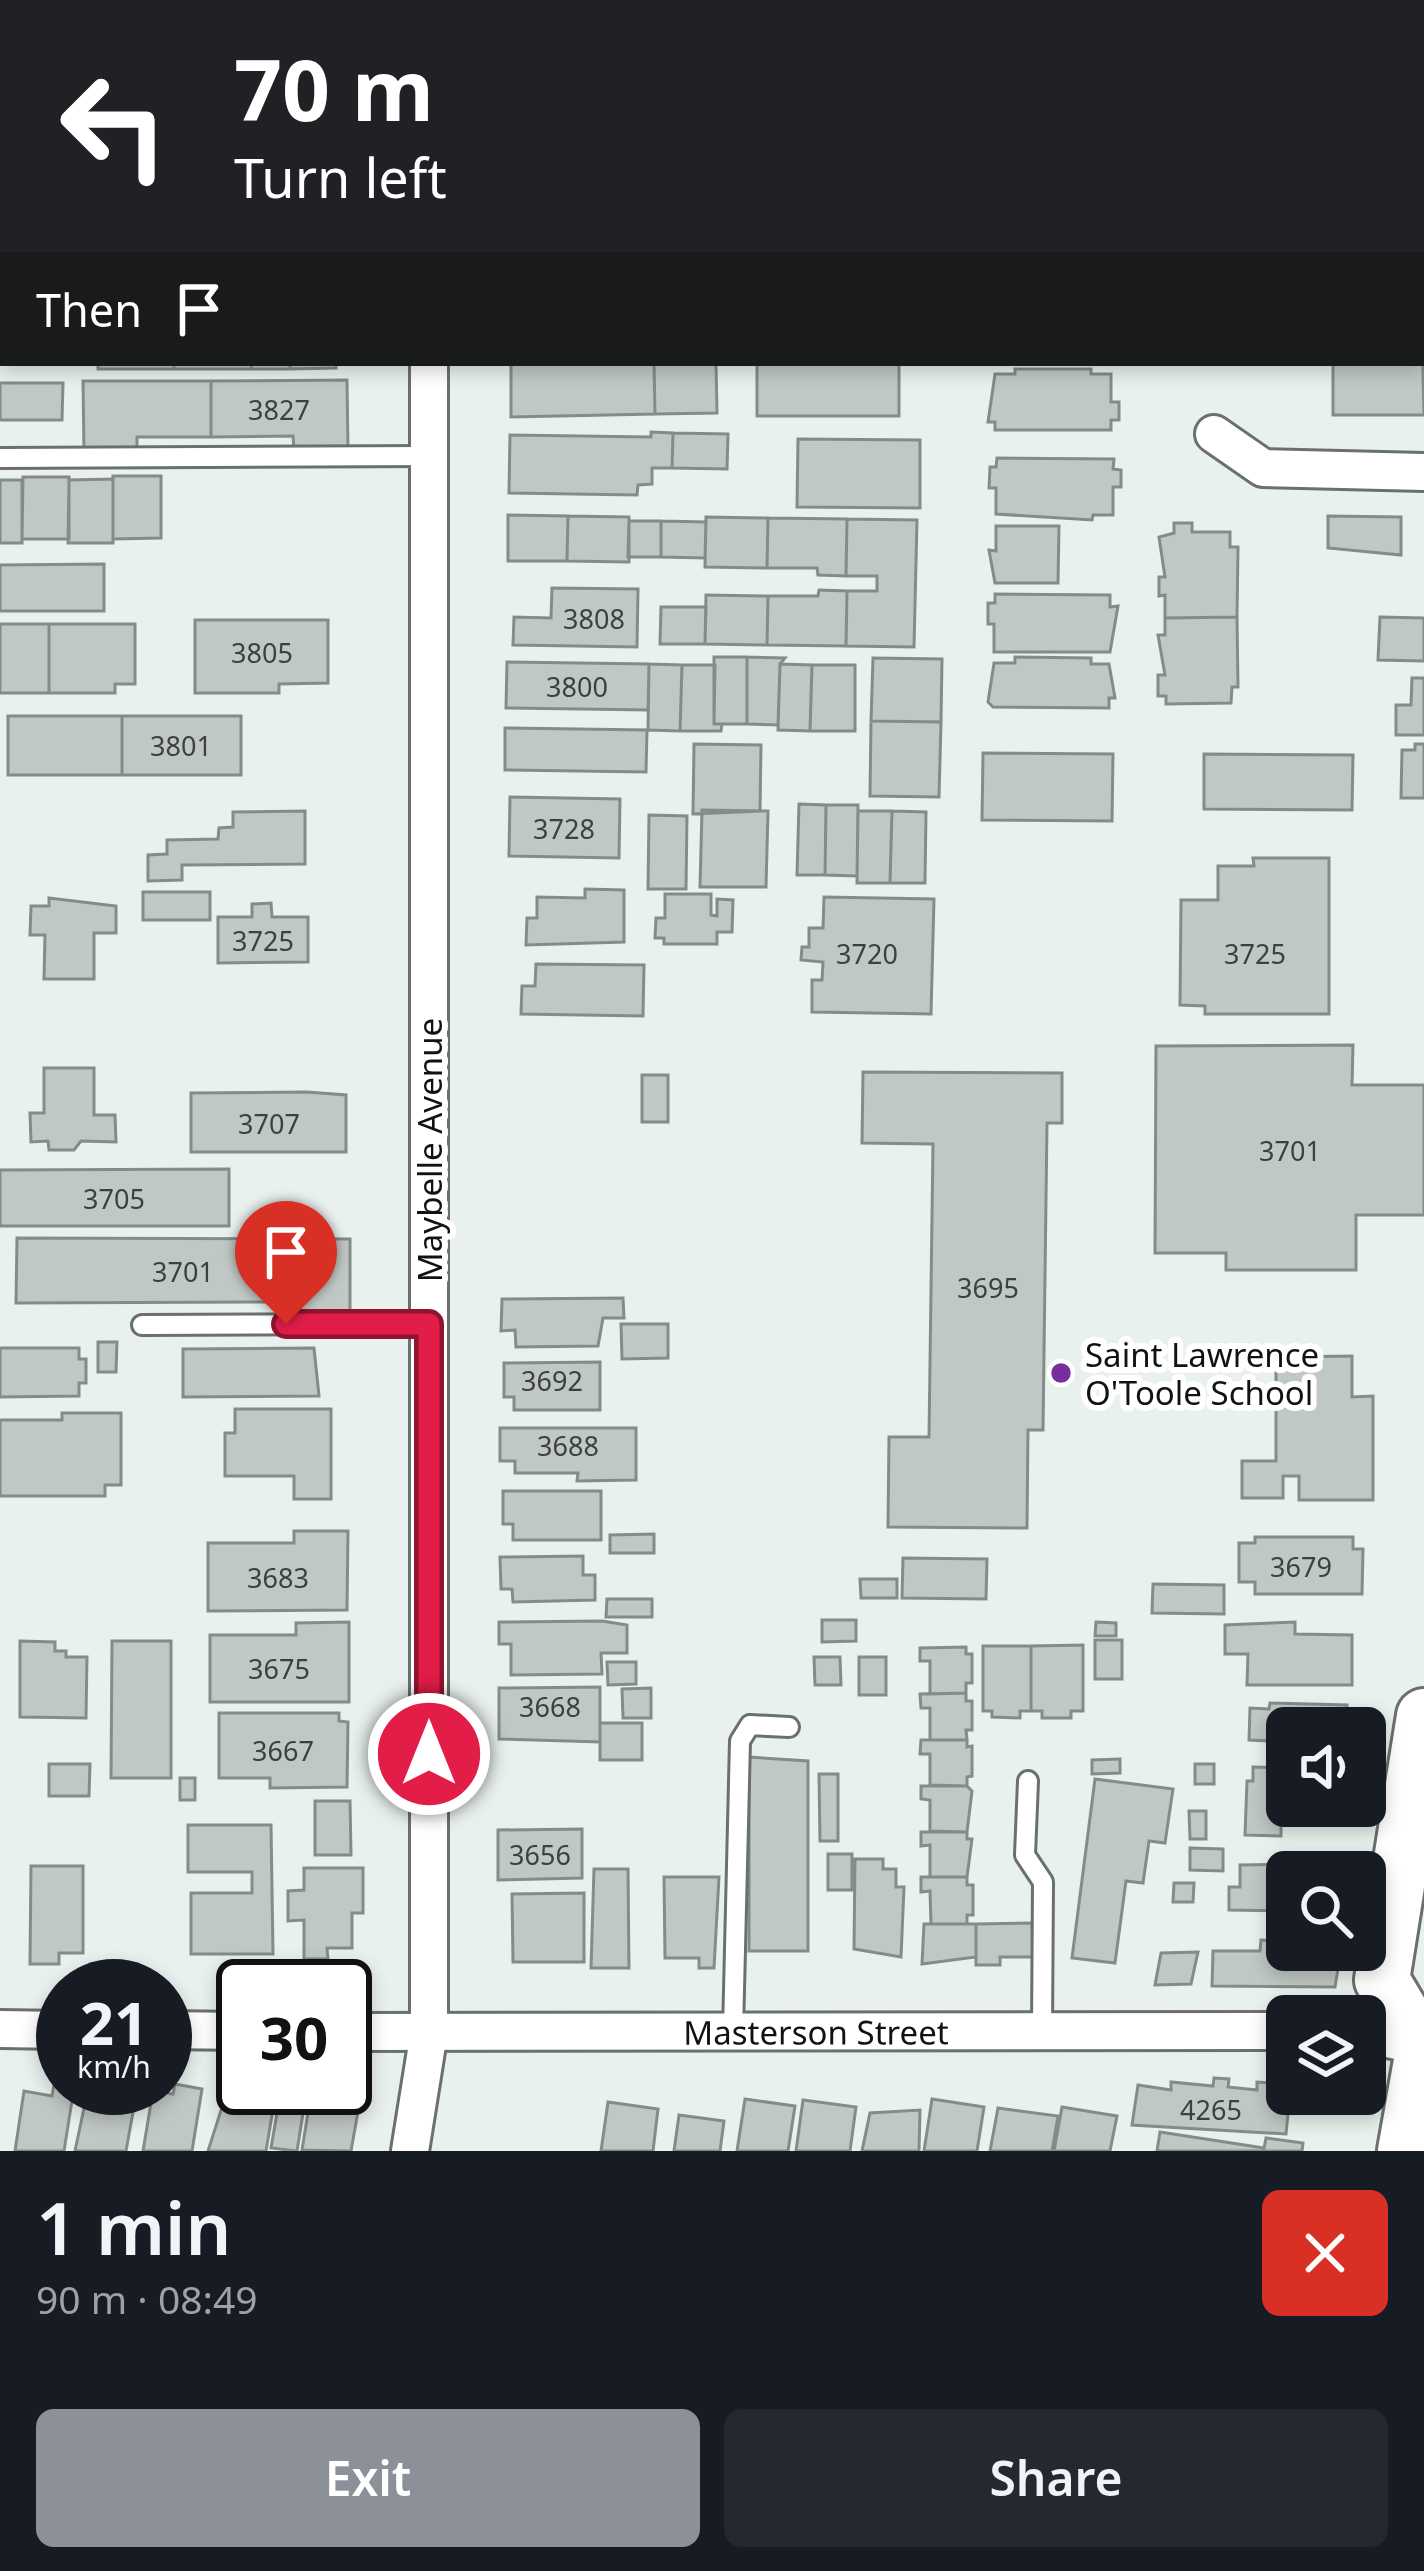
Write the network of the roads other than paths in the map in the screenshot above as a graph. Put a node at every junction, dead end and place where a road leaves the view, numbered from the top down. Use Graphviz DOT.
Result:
graph roads {
  1 [pos="428,366"];
  2 [pos="1214,434"];
  3 [pos="429,456"];
  4 [pos="0,458"];
  5 [pos="1424,472"];
  6 [pos="429,1324"];
  7 [pos="142,1325"];
  8 [pos="1424,1716"];
  9 [pos="789,1727"];
  10 [pos="1028,1780"];
  11 [pos="0,2029"];
  12 [pos="36,2030"];
  13 [pos="1266,2031"];
  14 [pos="372,2032"];
  15 [pos="429,2032"];
  16 [pos="733,2032"];
  17 [pos="1042,2032"];
  18 [pos="1386,2038"];
  19 [pos="1424,2046"];
  20 [pos="410,2151"];
  21 [pos="1405,2151"];
  1 -- 3 [label="street, Maybelle Avenue"];
  2 -- 5 [label="street"];
  3 -- 4 [label="lane"];
  3 -- 6 [label="street, Maybelle Avenue"];
  6 -- 7 [label="lane"];
  6 -- 15 [label="street, Maybelle Avenue"];
  8 -- 19 [label="street"];
  9 -- 16 [label="lane"];
  10 -- 17 [label="lane"];
  11 -- 12 [label="street"];
  13 -- 17 [label="street, Masterson Street"];
  14 -- 15 [label="street, Masterson Street"];
  15 -- 16 [label="street, Masterson Street"];
  15 -- 20 [label="street, Maybelle Avenue"];
  16 -- 17 [label="street, Masterson Street"];
  18 -- 19 [label="street"];
  19 -- 21 [label="street"];
}
